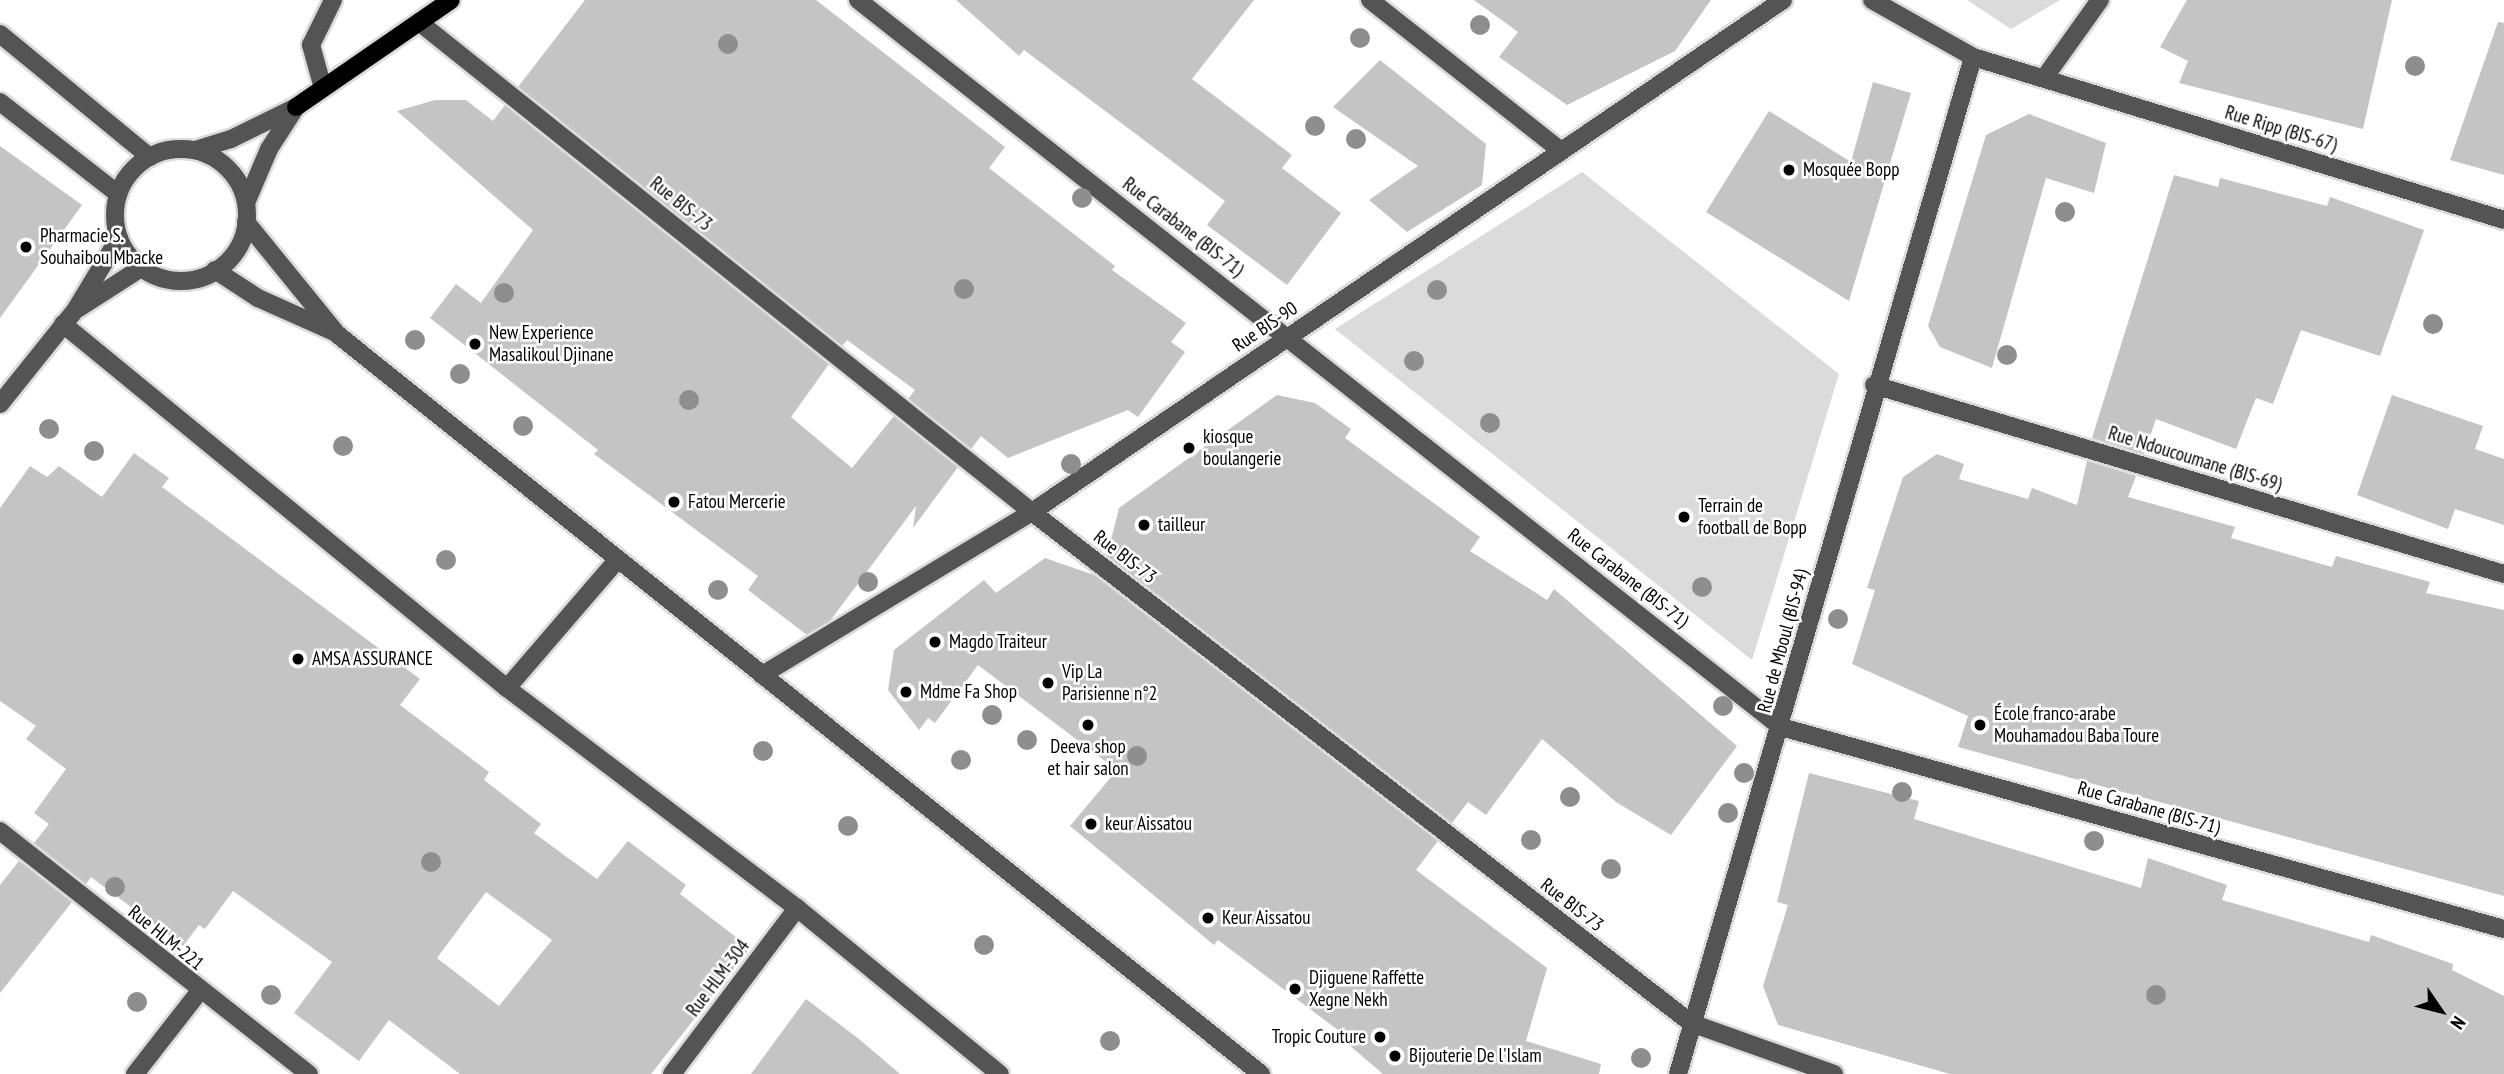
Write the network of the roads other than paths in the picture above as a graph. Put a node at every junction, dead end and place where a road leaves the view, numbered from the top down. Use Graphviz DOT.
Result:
graph roads {
  1 [pos="333,0"];
  2 [pos="451,0"];
  3 [pos="858,0"];
  4 [pos="1370,0"];
  5 [pos="1783,0"];
  6 [pos="1872,0"];
  7 [pos="2100,0"];
  8 [pos="419,22"];
  9 [pos="0,34"];
  10 [pos="1973,57"];
  11 [pos="2045,77"];
  12 [pos="323,88"];
  13 [pos="0,102"];
  14 [pos="296,107"];
  15 [pos="195,150"];
  16 [pos="1560,150"];
  17 [pos="150,157"];
  18 [pos="118,194"];
  19 [pos="246,203"];
  20 [pos="2504,220"];
  21 [pos="246,222"];
  22 [pos="119,238"];
  23 [pos="141,268"];
  24 [pos="215,270"];
  25 [pos="76,309"];
  26 [pos="63,324"];
  27 [pos="337,334"];
  28 [pos="1289,336"];
  29 [pos="1874,385"];
  30 [pos="0,404"];
  31 [pos="1032,512"];
  32 [pos="618,559"];
  33 [pos="2504,574"];
  34 [pos="762,675"];
  35 [pos="507,688"];
  36 [pos="1782,727"];
  37 [pos="0,831"];
  38 [pos="797,908"];
  39 [pos="2504,929"];
  40 [pos="199,992"];
  41 [pos="1691,1023"];
  42 [pos="135,1074"];
  43 [pos="309,1074"];
  44 [pos="673,1074"];
  45 [pos="1000,1074"];
  46 [pos="1261,1074"];
  47 [pos="1678,1074"];
  48 [pos="1835,1074"];
  1 -- 12 [label="street"];
  2 -- 8 [label="main road"];
  3 -- 28 [label="street, Rue Carabane (BIS-71)"];
  4 -- 16 [label="street"];
  5 -- 16 [label="street, Rue BIS-90"];
  6 -- 10 [label="street, Rue Ripp (BIS-67)"];
  7 -- 11 [label="street"];
  8 -- 12 [label="main road"];
  8 -- 31 [label="street, Rue BIS-73"];
  9 -- 17 [label="street"];
  10 -- 11 [label="street, Rue Ripp (BIS-67)"];
  10 -- 29 [label="street, Rue de Mboul (BIS-94)"];
  11 -- 20 [label="street, Rue Ripp (BIS-67)"];
  12 -- 14 [label="main road"];
  13 -- 18 [label="street"];
  14 -- 15 [label="street"];
  14 -- 19 [label="street"];
  15 -- 17 [label="street"];
  15 -- 19 [label="street"];
  16 -- 28 [label="street, Rue BIS-90"];
  17 -- 18 [label="street"];
  18 -- 22 [label="street"];
  19 -- 21 [label="street"];
  21 -- 24 [label="street"];
  21 -- 27 [label="street"];
  22 -- 23 [label="street"];
  22 -- 25 [label="street"];
  23 -- 24 [label="street"];
  23 -- 25 [label="street"];
  24 -- 27 [label="street"];
  25 -- 26 [label="street"];
  26 -- 30 [label="street"];
  26 -- 35 [label="street"];
  27 -- 32 [label="street"];
  28 -- 31 [label="street, Rue BIS-90"];
  28 -- 36 [label="street, Rue Carabane (BIS-71)"];
  29 -- 33 [label="street, Rue Ndoucoumane (BIS-69)"];
  29 -- 36 [label="street, Rue de Mboul (BIS-94)"];
  31 -- 34 [label="street, Rue BIS-90"];
  31 -- 41 [label="street, Rue BIS-73"];
  32 -- 34 [label="street"];
  32 -- 35 [label="street"];
  34 -- 46 [label="street"];
  35 -- 38 [label="street"];
  36 -- 39 [label="street, Rue Carabane (BIS-71)"];
  36 -- 41 [label="street, Rue de Mboul (BIS-94)"];
  37 -- 40 [label="street, Rue HLM-221"];
  38 -- 44 [label="street, Rue HLM-304"];
  38 -- 45 [label="street"];
  40 -- 42 [label="street"];
  40 -- 43 [label="street, Rue HLM-221"];
  41 -- 47 [label="street, Rue de Mboul (BIS-94)"];
  41 -- 48 [label="street, Rue BIS-73"];
}
